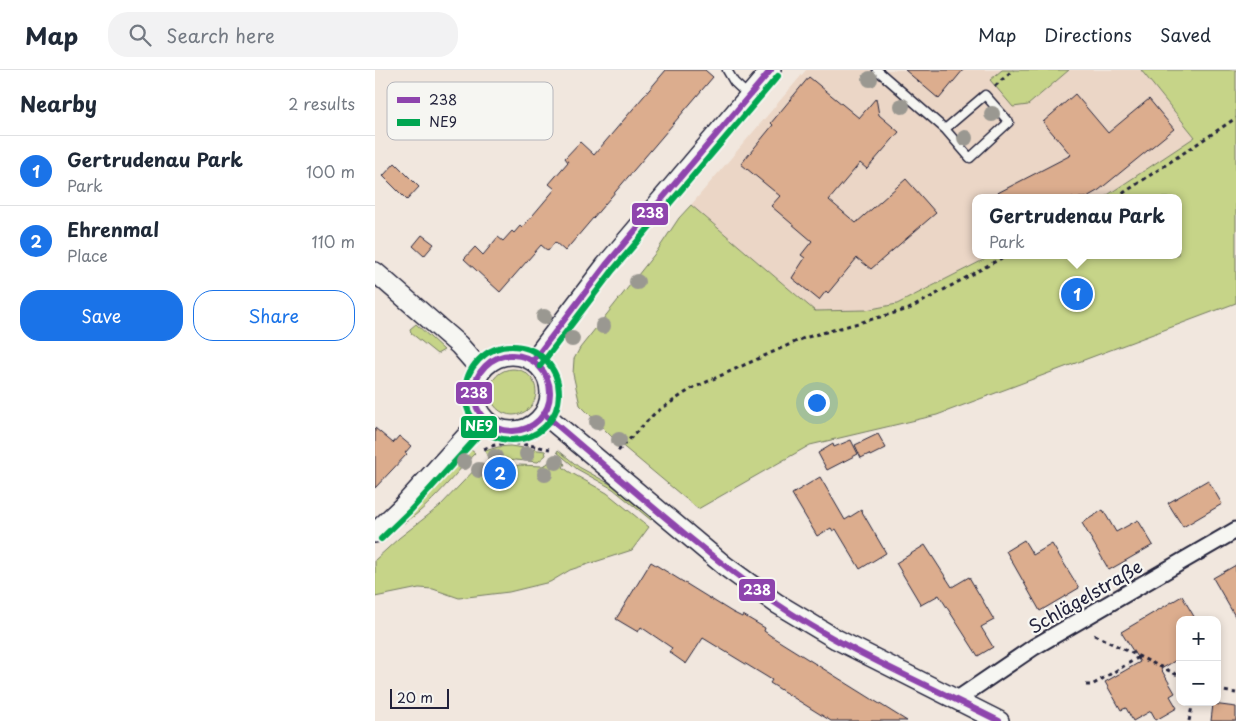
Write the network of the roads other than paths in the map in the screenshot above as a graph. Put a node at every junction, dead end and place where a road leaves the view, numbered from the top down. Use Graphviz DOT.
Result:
graph roads {
  1 [pos="727,70"];
  2 [pos="771,70"];
  3 [pos="877,70"];
  4 [pos="749,96"];
  5 [pos="945,130"];
  6 [pos="375,272"];
  7 [pos="533,360"];
  8 [pos="481,370"];
  9 [pos="545,415"];
  10 [pos="483,420"];
  11 [pos="1236,530"];
  12 [pos="375,533"];
  13 [pos="956,700"];
  14 [pos="999,721"];
  1 -- 4 [label="lane"];
  2 -- 4 [label="street"];
  3 -- 5 [label="lane"];
  4 -- 7 [label="street"];
  5 -- 5 [label="lane"];
  6 -- 8 [label="street"];
  7 -- 8 [label="street"];
  7 -- 9 [label="street"];
  8 -- 10 [label="street"];
  9 -- 10 [label="street"];
  9 -- 13 [label="street"];
  10 -- 12 [label="street"];
  11 -- 13 [label="street, Schlägelstraße"];
  13 -- 14 [label="street"];
}
